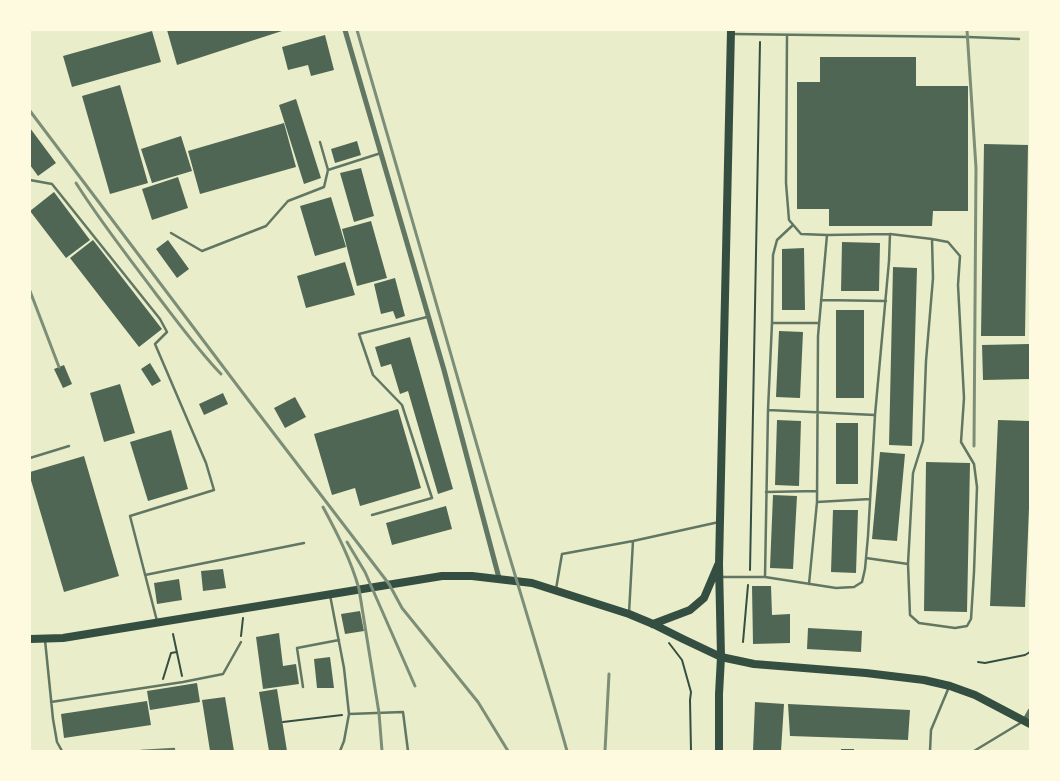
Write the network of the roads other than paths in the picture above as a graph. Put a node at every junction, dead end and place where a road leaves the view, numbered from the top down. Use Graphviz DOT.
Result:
graph roads {
  1 [pos="345,30"];
  2 [pos="731,32"];
  3 [pos="787,36"];
  4 [pos="1019,39"];
  5 [pos="320,142"];
  6 [pos="381,153"];
  7 [pos="328,170"];
  8 [pos="30,180"];
  9 [pos="794,225"];
  10 [pos="171,233"];
  11 [pos="890,234"];
  12 [pos="827,235"];
  13 [pos="932,239"];
  14 [pos="821,300"];
  15 [pos="886,301"];
  16 [pos="429,317"];
  17 [pos="772,323"];
  18 [pos="819,323"];
  19 [pos="768,410"];
  20 [pos="817,412"];
  21 [pos="875,415"];
  22 [pos="70,446"];
  23 [pos="30,458"];
  24 [pos="817,491"];
  25 [pos="766,492"];
  26 [pos="871,498"];
  27 [pos="817,502"];
  28 [pos="372,515"];
  29 [pos="720,522"];
  30 [pos="633,542"];
  31 [pos="304,543"];
  32 [pos="866,558"];
  33 [pos="719,564"];
  34 [pos="908,564"];
  35 [pos="145,575"];
  36 [pos="719,577"];
  37 [pos="765,577"];
  38 [pos="500,578"];
  39 [pos="809,584"];
  40 [pos="556,590"];
  41 [pos="330,594"];
  42 [pos="629,614"];
  43 [pos="157,622"];
  44 [pos="653,624"];
  45 [pos="30,639"];
  46 [pos="45,639"];
  47 [pos="339,640"];
  48 [pos="241,642"];
  49 [pos="722,657"];
  50 [pos="950,686"];
  51 [pos="303,687"];
  52 [pos="51,702"];
  53 [pos="1030,711"];
  54 [pos="349,714"];
  55 [pos="1028,722"];
  56 [pos="174,749"];
  57 [pos="62,751"];
  58 [pos="142,751"];
  59 [pos="340,751"];
  60 [pos="408,751"];
  61 [pos="719,751"];
  62 [pos="930,751"];
  63 [pos="974,751"];
  1 -- 6 [label="street"];
  2 -- 3 [label="lane"];
  2 -- 29 [label="main road"];
  3 -- 4 [label="lane"];
  3 -- 9 [label="lane"];
  5 -- 7 [label="lane"];
  6 -- 7 [label="lane"];
  6 -- 16 [label="street"];
  7 -- 10 [label="lane"];
  8 -- 35 [label="lane"];
  9 -- 12 [label="lane"];
  9 -- 17 [label="lane"];
  11 -- 12 [label="lane"];
  11 -- 13 [label="lane"];
  11 -- 15 [label="lane"];
  12 -- 14 [label="lane"];
  13 -- 34 [label="lane"];
  13 -- 34 [label="lane"];
  14 -- 15 [label="lane"];
  14 -- 18 [label="lane"];
  15 -- 21 [label="lane"];
  16 -- 28 [label="lane"];
  16 -- 38 [label="street"];
  17 -- 18 [label="lane"];
  17 -- 19 [label="lane"];
  18 -- 20 [label="lane"];
  19 -- 20 [label="lane"];
  19 -- 25 [label="lane"];
  20 -- 21 [label="lane"];
  20 -- 24 [label="lane"];
  21 -- 26 [label="lane"];
  22 -- 23 [label="lane"];
  24 -- 25 [label="lane"];
  24 -- 27 [label="lane"];
  25 -- 37 [label="lane"];
  26 -- 27 [label="lane"];
  26 -- 32 [label="lane"];
  27 -- 39 [label="lane"];
  29 -- 30 [label="lane"];
  29 -- 33 [label="main road"];
  30 -- 40 [label="lane"];
  30 -- 42 [label="lane"];
  31 -- 35 [label="lane"];
  32 -- 34 [label="lane"];
  32 -- 39 [label="lane"];
  33 -- 36 [label="main road"];
  33 -- 44 [label="main road"];
  35 -- 43 [label="lane"];
  36 -- 37 [label="lane"];
  36 -- 49 [label="main road"];
  37 -- 39 [label="lane"];
  38 -- 40 [label="main road"];
  38 -- 41 [label="main road"];
  40 -- 42 [label="main road"];
  41 -- 43 [label="main road"];
  41 -- 47 [label="lane"];
  42 -- 44 [label="main road"];
  43 -- 46 [label="main road"];
  44 -- 49 [label="main road"];
  45 -- 46 [label="main road"];
  46 -- 52 [label="lane"];
  47 -- 51 [label="lane"];
  47 -- 54 [label="lane"];
  48 -- 52 [label="lane"];
  49 -- 50 [label="main road"];
  49 -- 61 [label="main road"];
  50 -- 55 [label="main road"];
  50 -- 62 [label="lane"];
  52 -- 57 [label="lane"];
  53 -- 55 [label="street"];
  54 -- 59 [label="lane"];
  54 -- 60 [label="lane"];
  55 -- 63 [label="lane"];
  56 -- 58 [label="lane"];
}
